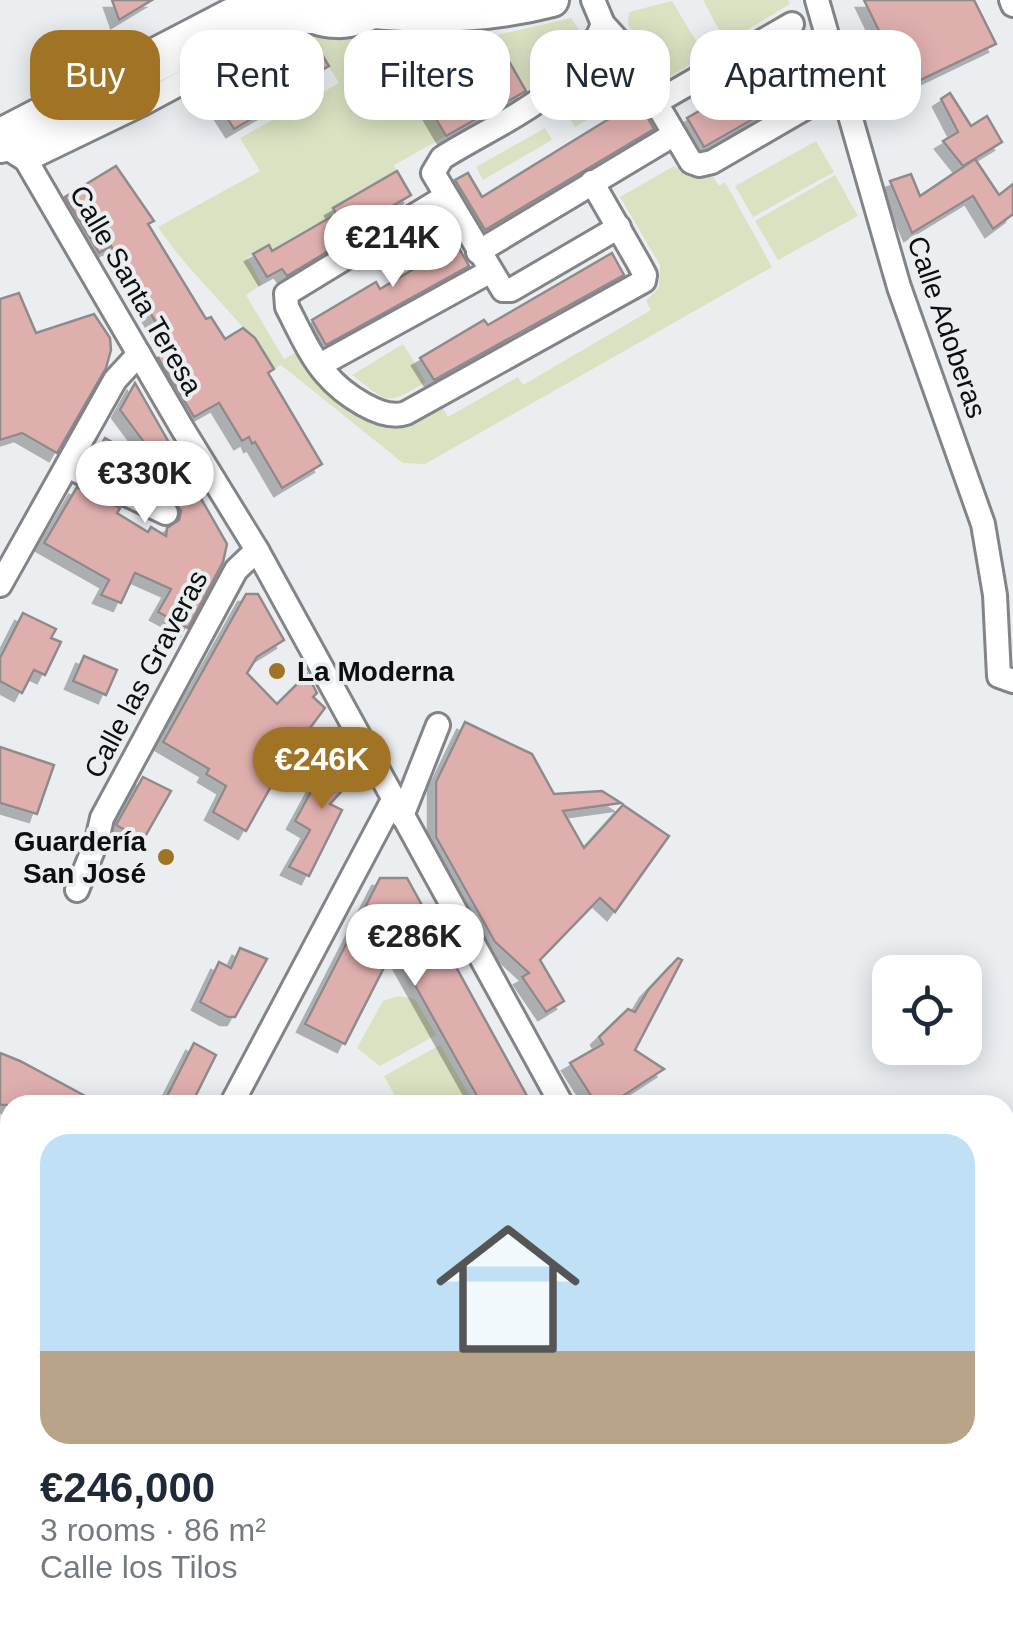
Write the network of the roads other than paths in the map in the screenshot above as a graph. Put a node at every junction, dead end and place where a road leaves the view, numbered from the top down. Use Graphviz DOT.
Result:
graph roads {
  1 [pos="222,0"];
  2 [pos="552,0"];
  3 [pos="593,0"];
  4 [pos="817,0"];
  5 [pos="373,5"];
  6 [pos="294,15"];
  7 [pos="602,24"];
  8 [pos="792,24"];
  9 [pos="608,30"];
  10 [pos="670,94"];
  11 [pos="664,120"];
  12 [pos="784,120"];
  13 [pos="673,136"];
  14 [pos="14,137"];
  15 [pos="592,182"];
  16 [pos="445,197"];
  17 [pos="619,227"];
  18 [pos="483,262"];
  19 [pos="139,354"];
  20 [pos="320,366"];
  21 [pos="66,466"];
  22 [pos="166,513"];
  23 [pos="257,550"];
  24 [pos="5,586"];
  25 [pos="1004,598"];
  26 [pos="1005,620"];
  27 [pos="1006,679"];
  28 [pos="438,725"];
  29 [pos="398,808"];
  30 [pos="77,890"];
  31 [pos="237,1095"];
  32 [pos="556,1095"];
  1 -- 14 [label="highway"];
  2 -- 5 [label="main road"];
  3 -- 7 [label="street"];
  4 -- 25 [label="street, Calle Adoberas"];
  5 -- 6 [label="highway"];
  6 -- 14 [label="highway"];
  7 -- 9 [label="street"];
  7 -- 16 [label="street"];
  8 -- 10 [label="street"];
  11 -- 13 [label="street"];
  12 -- 13 [label="street"];
  13 -- 15 [label="street"];
  14 -- 19 [label="street, Calle Santa Teresa"];
  15 -- 17 [label="street"];
  15 -- 18 [label="street"];
  16 -- 18 [label="street"];
  16 -- 20 [label="street"];
  17 -- 18 [label="street"];
  17 -- 20 [label="street"];
  18 -- 20 [label="street"];
  19 -- 21 [label="street"];
  19 -- 23 [label="street, Calle Santa Teresa"];
  21 -- 22 [label="street"];
  21 -- 24 [label="street"];
  23 -- 29 [label="street, Calle Santa Teresa"];
  23 -- 30 [label="street, Calle las Graveras"];
  25 -- 26 [label="street, Calle Adoberas"];
  26 -- 27 [label="street, Calle Adoberas"];
  28 -- 29 [label="street"];
  29 -- 31 [label="street"];
  29 -- 32 [label="street, Calle Santa Teresa"];
}
